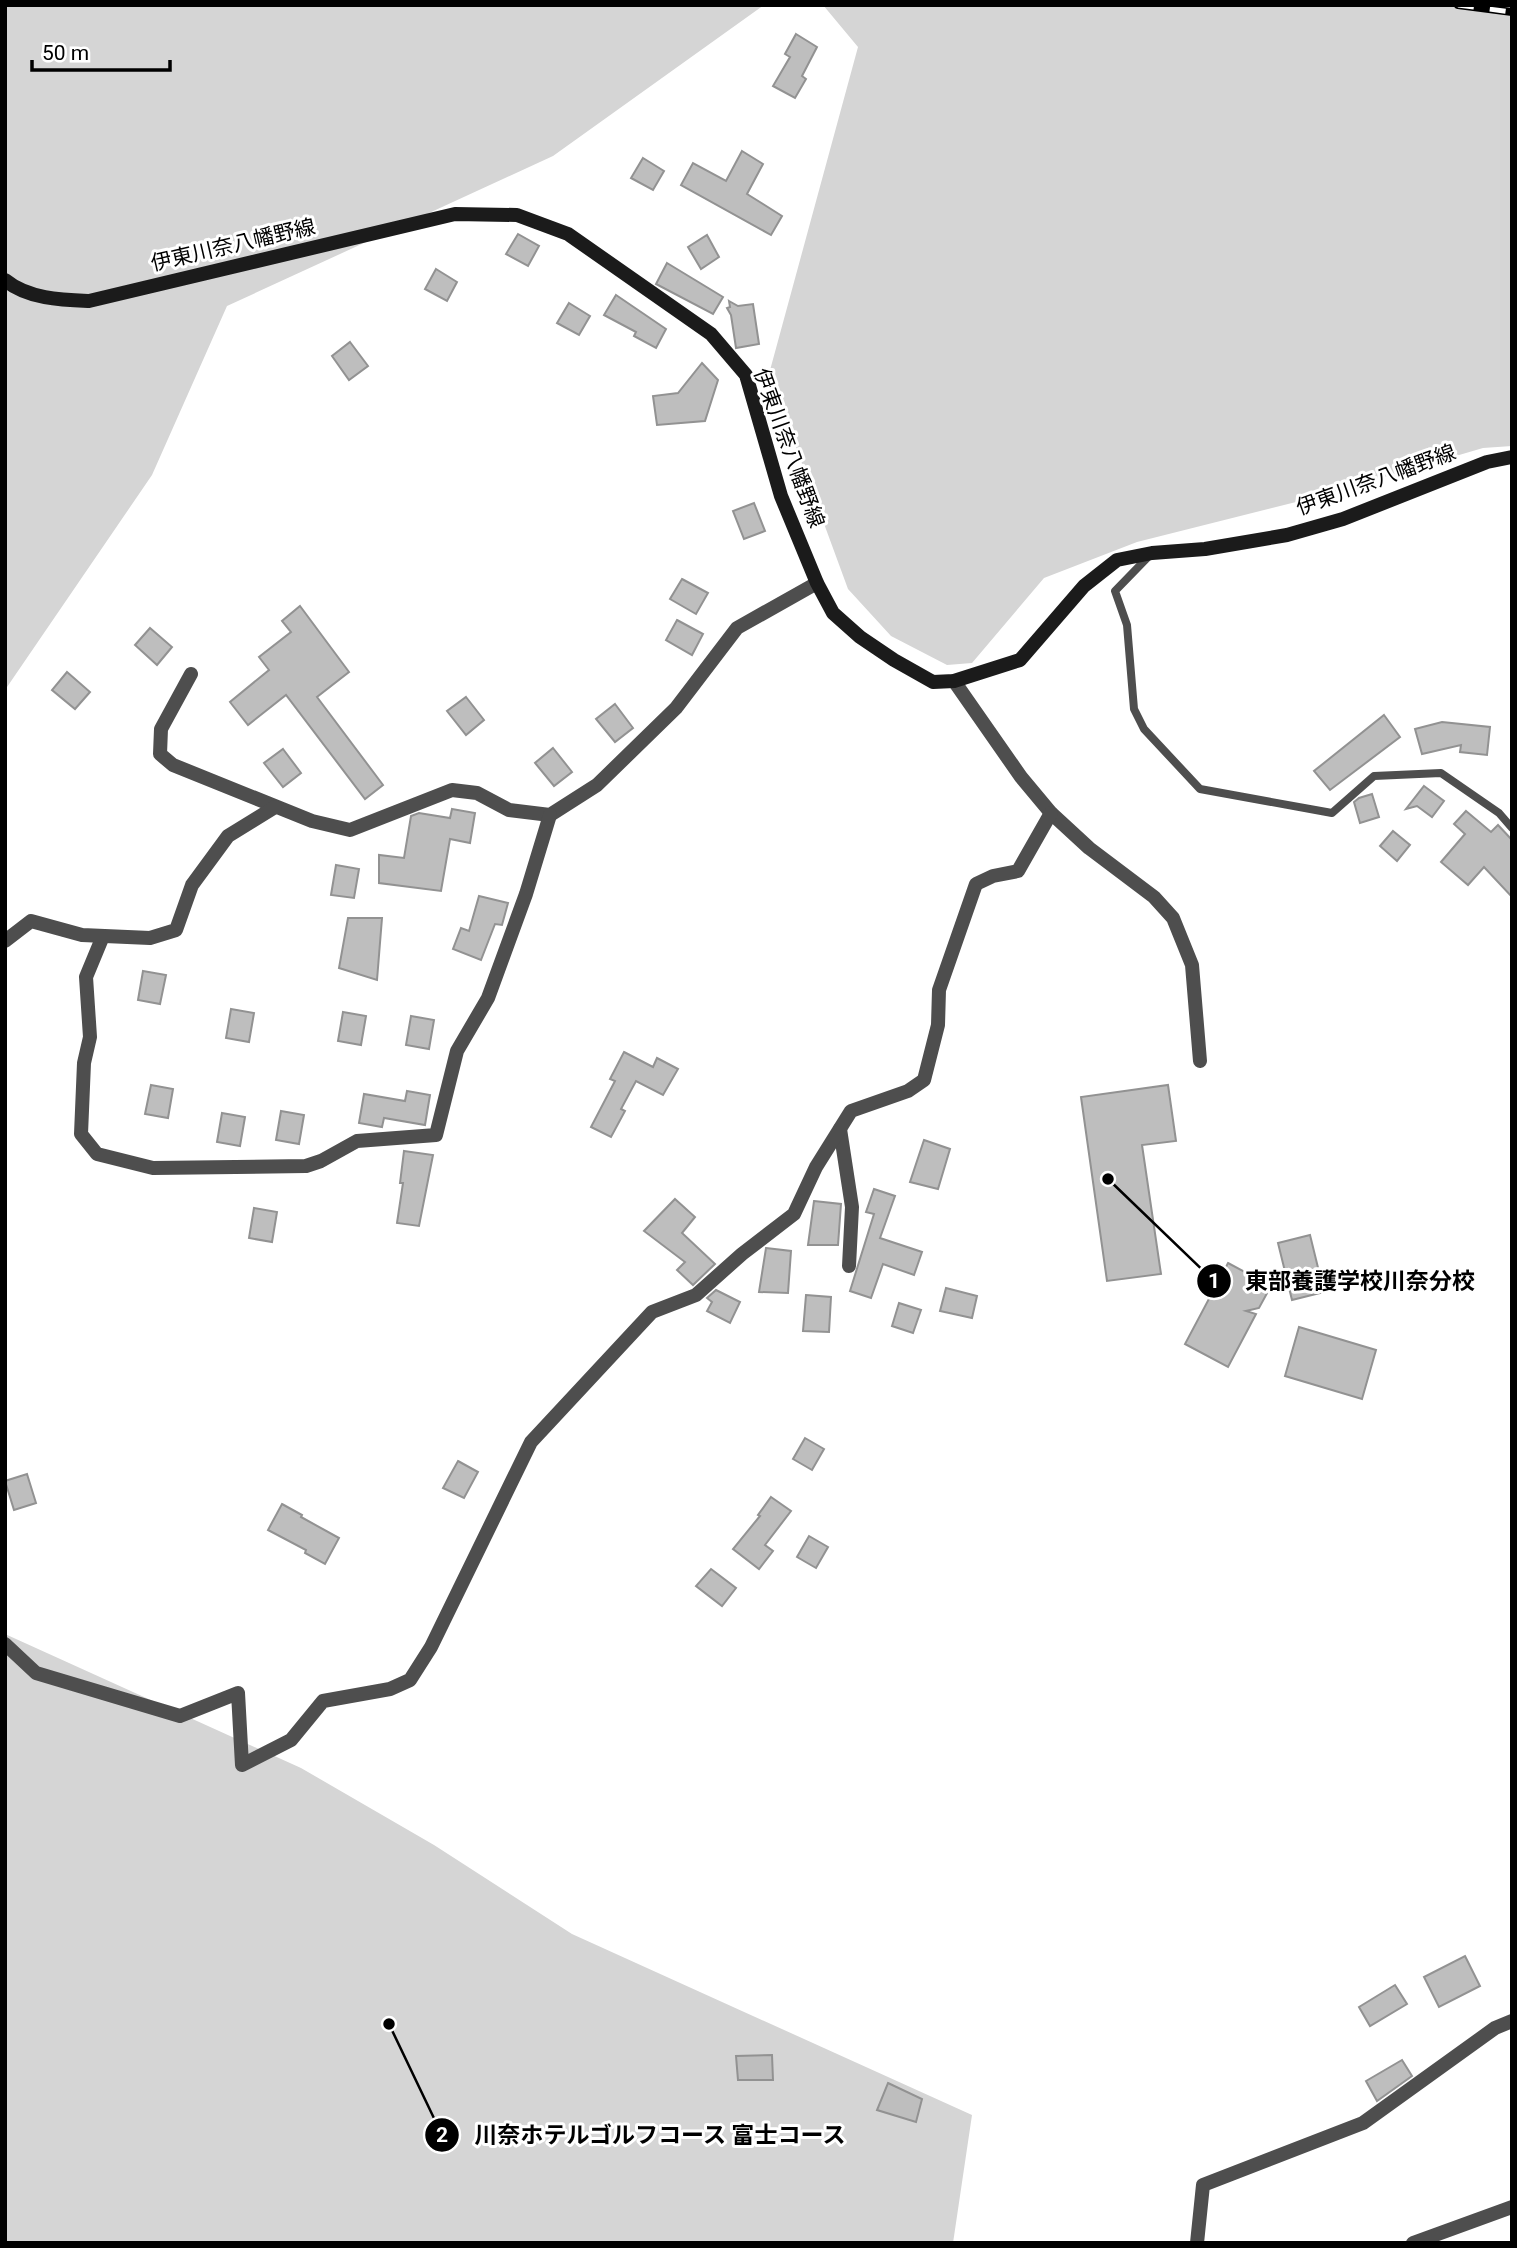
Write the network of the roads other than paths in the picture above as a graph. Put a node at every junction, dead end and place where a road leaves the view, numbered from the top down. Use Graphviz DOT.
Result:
graph roads {
  1 [pos="5,280"];
  2 [pos="1512,457"];
  3 [pos="1152,552"];
  4 [pos="817,583"];
  5 [pos="191,674"];
  6 [pos="954,681"];
  7 [pos="275,807"];
  8 [pos="1051,813"];
  9 [pos="550,815"];
  10 [pos="1512,828"];
  11 [pos="103,936"];
  12 [pos="5,941"];
  13 [pos="1200,1061"];
  14 [pos="840,1129"];
  15 [pos="849,1266"];
  16 [pos="5,1644"];
  17 [pos="1512,2021"];
  18 [pos="1512,2207"];
  19 [pos="1197,2243"];
  20 [pos="1413,2243"];
  1 -- 4 [label="main road, 伊東川奈八幡野線"];
  2 -- 3 [label="main road, 伊東川奈八幡野線"];
  3 -- 6 [label="main road, 伊東川奈八幡野線"];
  3 -- 10 [label="lane"];
  4 -- 6 [label="main road, 伊東川奈八幡野線"];
  4 -- 9 [label="street"];
  5 -- 7 [label="street"];
  6 -- 8 [label="street"];
  7 -- 9 [label="street"];
  7 -- 11 [label="street"];
  8 -- 13 [label="street"];
  8 -- 14 [label="street"];
  9 -- 11 [label="street"];
  11 -- 12 [label="street"];
  14 -- 15 [label="street"];
  14 -- 16 [label="street"];
  17 -- 19 [label="street"];
  18 -- 20 [label="street"];
}
